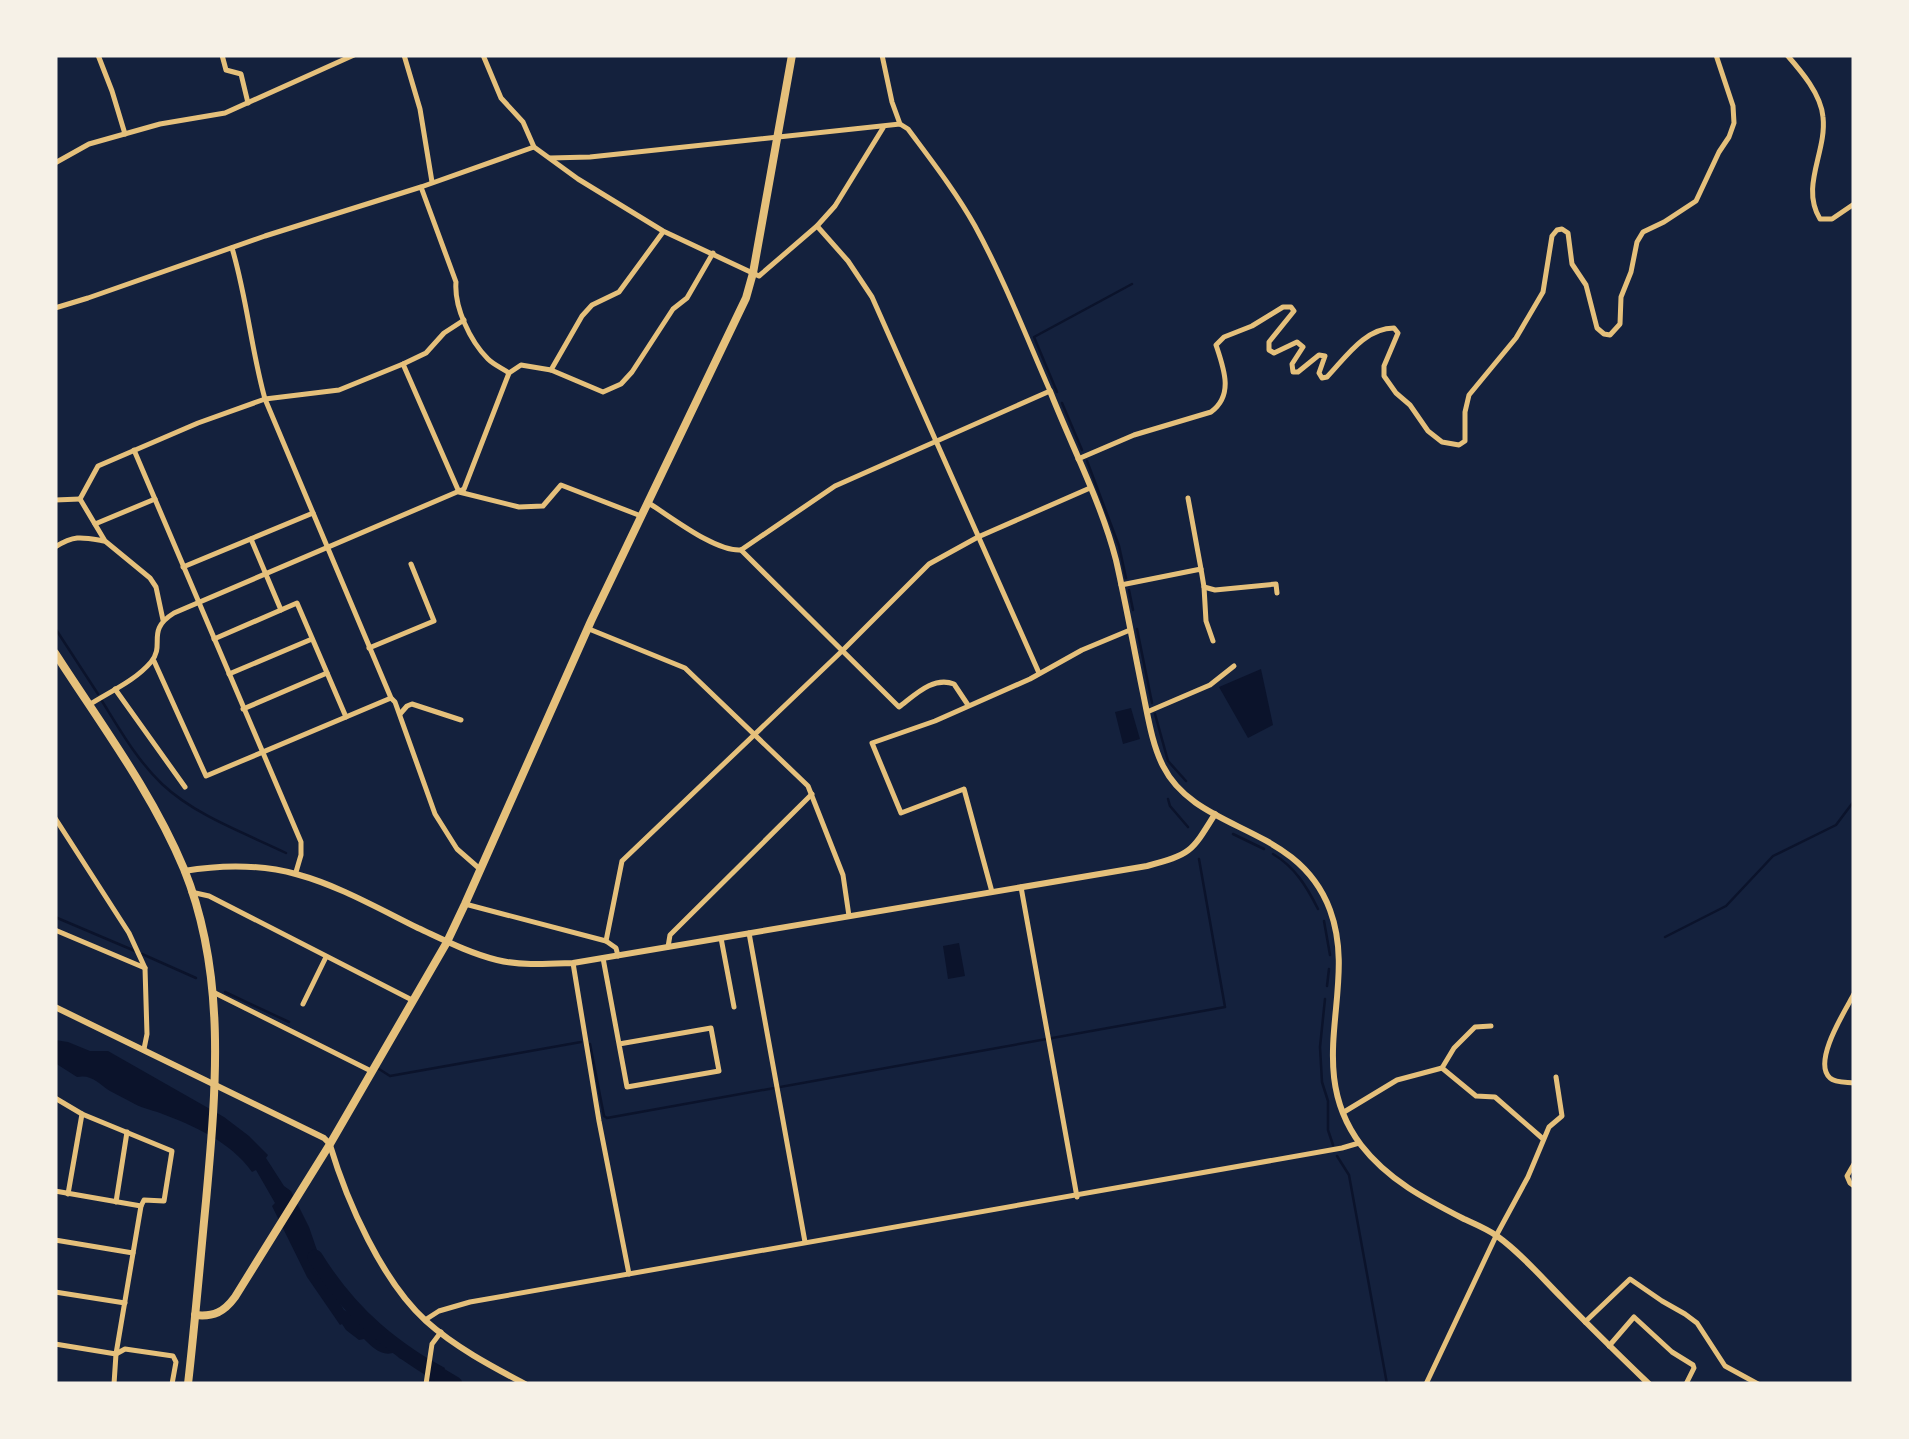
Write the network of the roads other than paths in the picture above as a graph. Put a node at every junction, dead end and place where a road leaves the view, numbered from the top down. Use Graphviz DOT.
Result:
graph roads {
  1 [pos="98,55"];
  2 [pos="222,55"];
  3 [pos="354,55"];
  4 [pos="404,55"];
  5 [pos="483,55"];
  6 [pos="792,55"];
  7 [pos="882,55"];
  8 [pos="1716,55"];
  9 [pos="1786,55"];
  10 [pos="248,103"];
  11 [pos="900,124"];
  12 [pos="882,128"];
  13 [pos="124,134"];
  14 [pos="778,138"];
  15 [pos="534,147"];
  16 [pos="550,158"];
  17 [pos="55,163"];
  18 [pos="432,182"];
  19 [pos="421,187"];
  20 [pos="1854,204"];
  21 [pos="817,226"];
  22 [pos="664,231"];
  23 [pos="232,248"];
  24 [pos="712,253"];
  25 [pos="753,273"];
  26 [pos="55,308"];
  27 [pos="464,320"];
  28 [pos="403,364"];
  29 [pos="551,370"];
  30 [pos="510,372"];
  31 [pos="1050,392"];
  32 [pos="266,399"];
  33 [pos="934,441"];
  34 [pos="134,450"];
  35 [pos="1078,459"];
  36 [pos="1090,488"];
  37 [pos="459,492"];
  38 [pos="80,498"];
  39 [pos="1188,498"];
  40 [pos="155,499"];
  41 [pos="55,500"];
  42 [pos="648,502"];
  43 [pos="313,512"];
  44 [pos="640,516"];
  45 [pos="95,524"];
  46 [pos="978,537"];
  47 [pos="251,538"];
  48 [pos="106,541"];
  49 [pos="327,547"];
  50 [pos="55,548"];
  51 [pos="741,550"];
  52 [pos="410,564"];
  53 [pos="184,567"];
  54 [pos="1201,569"];
  55 [pos="266,574"];
  56 [pos="1121,585"];
  57 [pos="1204,587"];
  58 [pos="1276,594"];
  59 [pos="198,602"];
  60 [pos="281,610"];
  61 [pos="163,620"];
  62 [pos="588,628"];
  63 [pos="1130,630"];
  64 [pos="214,639"];
  65 [pos="312,639"];
  66 [pos="1212,641"];
  67 [pos="370,648"];
  68 [pos="842,652"];
  69 [pos="55,653"];
  70 [pos="153,660"];
  71 [pos="1234,666"];
  72 [pos="327,673"];
  73 [pos="1039,673"];
  74 [pos="229,674"];
  75 [pos="115,688"];
  76 [pos="391,698"];
  77 [pos="89,705"];
  78 [pos="968,706"];
  79 [pos="244,710"];
  80 [pos="1147,712"];
  81 [pos="400,714"];
  82 [pos="346,717"];
  83 [pos="461,720"];
  84 [pos="755,735"];
  85 [pos="262,753"];
  86 [pos="185,787"];
  87 [pos="812,794"];
  88 [pos="1215,814"];
  89 [pos="55,818"];
  90 [pos="481,870"];
  91 [pos="184,871"];
  92 [pos="296,872"];
  93 [pos="1022,887"];
  94 [pos="191,892"];
  95 [pos="992,892"];
  96 [pos="465,904"];
  97 [pos="849,916"];
  98 [pos="55,930"];
  99 [pos="749,934"];
  100 [pos="721,938"];
  101 [pos="606,941"];
  102 [pos="447,942"];
  103 [pos="668,947"];
  104 [pos="618,956"];
  105 [pos="326,957"];
  106 [pos="603,958"];
  107 [pos="573,963"];
  108 [pos="145,968"];
  109 [pos="212,992"];
  110 [pos="1854,994"];
  111 [pos="412,1000"];
  112 [pos="303,1004"];
  113 [pos="55,1007"];
  114 [pos="734,1008"];
  115 [pos="1491,1026"];
  116 [pos="619,1044"];
  117 [pos="143,1051"];
  118 [pos="1442,1068"];
  119 [pos="371,1071"];
  120 [pos="1556,1078"];
  121 [pos="1854,1082"];
  122 [pos="214,1090"];
  123 [pos="55,1098"];
  124 [pos="1344,1112"];
  125 [pos="82,1114"];
  126 [pos="128,1132"];
  127 [pos="1544,1140"];
  128 [pos="1359,1143"];
  129 [pos="330,1144"];
  130 [pos="1854,1164"];
  131 [pos="1854,1186"];
  132 [pos="55,1191"];
  133 [pos="68,1194"];
  134 [pos="1077,1197"];
  135 [pos="116,1202"];
  136 [pos="141,1206"];
  137 [pos="1496,1236"];
  138 [pos="55,1240"];
  139 [pos="805,1242"];
  140 [pos="133,1253"];
  141 [pos="629,1274"];
  142 [pos="55,1292"];
  143 [pos="125,1304"];
  144 [pos="195,1315"];
  145 [pos="426,1320"];
  146 [pos="1585,1322"];
  147 [pos="441,1332"];
  148 [pos="55,1344"];
  149 [pos="1609,1346"];
  150 [pos="116,1354"];
  151 [pos="114,1384"];
  152 [pos="172,1384"];
  153 [pos="188,1384"];
  154 [pos="426,1384"];
  155 [pos="525,1384"];
  156 [pos="1426,1384"];
  157 [pos="1649,1384"];
  158 [pos="1686,1384"];
  159 [pos="1758,1384"];
  1 -- 13 [label="street"];
  2 -- 10 [label="street"];
  3 -- 10 [label="street"];
  4 -- 18 [label="street"];
  5 -- 15 [label="street"];
  6 -- 14 [label="main road"];
  7 -- 11 [label="street"];
  8 -- 35 [label="street"];
  9 -- 20 [label="street"];
  10 -- 13 [label="street"];
  11 -- 12 [label="street"];
  11 -- 31 [label="street"];
  12 -- 14 [label="street"];
  12 -- 21 [label="street"];
  13 -- 17 [label="street"];
  14 -- 16 [label="street"];
  14 -- 25 [label="main road"];
  15 -- 16 [label="street"];
  15 -- 18 [label="street"];
  16 -- 22 [label="street"];
  18 -- 19 [label="street"];
  19 -- 23 [label="street"];
  19 -- 27 [label="street"];
  21 -- 25 [label="street"];
  21 -- 33 [label="street"];
  22 -- 24 [label="street"];
  22 -- 29 [label="street"];
  23 -- 26 [label="street"];
  23 -- 32 [label="street"];
  24 -- 25 [label="street"];
  24 -- 29 [label="street"];
  25 -- 42 [label="main road"];
  27 -- 28 [label="street"];
  27 -- 30 [label="street"];
  28 -- 32 [label="street"];
  28 -- 37 [label="street"];
  29 -- 30 [label="street"];
  30 -- 37 [label="street"];
  31 -- 33 [label="street"];
  31 -- 35 [label="street"];
  32 -- 34 [label="street"];
  32 -- 43 [label="street"];
  33 -- 46 [label="street"];
  33 -- 51 [label="street"];
  34 -- 38 [label="street"];
  34 -- 40 [label="street"];
  35 -- 36 [label="street"];
  36 -- 46 [label="street"];
  36 -- 56 [label="street"];
  37 -- 44 [label="street"];
  37 -- 49 [label="street"];
  38 -- 41 [label="street"];
  38 -- 45 [label="street"];
  39 -- 54 [label="street"];
  40 -- 45 [label="street"];
  40 -- 53 [label="street"];
  42 -- 44 [label="main road"];
  42 -- 51 [label="street"];
  43 -- 47 [label="street"];
  43 -- 49 [label="street"];
  44 -- 62 [label="main road"];
  45 -- 48 [label="street"];
  46 -- 68 [label="street"];
  46 -- 73 [label="street"];
  47 -- 53 [label="street"];
  47 -- 55 [label="street"];
  48 -- 50 [label="street"];
  48 -- 61 [label="street"];
  49 -- 55 [label="street"];
  49 -- 67 [label="street"];
  51 -- 68 [label="street"];
  52 -- 67 [label="street"];
  53 -- 59 [label="street"];
  54 -- 56 [label="street"];
  54 -- 57 [label="street"];
  55 -- 59 [label="street"];
  55 -- 60 [label="street"];
  56 -- 63 [label="street"];
  57 -- 58 [label="street"];
  57 -- 66 [label="street"];
  59 -- 61 [label="street"];
  59 -- 64 [label="street"];
  60 -- 64 [label="street"];
  60 -- 65 [label="street"];
  61 -- 70 [label="street"];
  62 -- 84 [label="street"];
  62 -- 90 [label="main road"];
  63 -- 73 [label="street"];
  63 -- 80 [label="street"];
  64 -- 74 [label="street"];
  65 -- 72 [label="street"];
  65 -- 74 [label="street"];
  67 -- 76 [label="street"];
  68 -- 78 [label="street"];
  68 -- 84 [label="street"];
  69 -- 77 [label="main road"];
  70 -- 75 [label="street"];
  70 -- 85 [label="street"];
  71 -- 80 [label="street"];
  72 -- 79 [label="street"];
  72 -- 82 [label="street"];
  73 -- 78 [label="street"];
  74 -- 79 [label="street"];
  75 -- 77 [label="street"];
  75 -- 86 [label="street"];
  76 -- 81 [label="street"];
  76 -- 82 [label="street"];
  77 -- 91 [label="main road"];
  78 -- 95 [label="street"];
  79 -- 85 [label="street"];
  80 -- 88 [label="street"];
  81 -- 83 [label="street"];
  81 -- 90 [label="street"];
  82 -- 85 [label="street"];
  84 -- 87 [label="street"];
  84 -- 101 [label="street"];
  85 -- 92 [label="street"];
  87 -- 97 [label="street"];
  87 -- 103 [label="street"];
  88 -- 93 [label="street"];
  88 -- 124 [label="street"];
  89 -- 108 [label="street"];
  90 -- 96 [label="main road"];
  91 -- 92 [label="street"];
  91 -- 94 [label="main road"];
  92 -- 102 [label="street"];
  93 -- 95 [label="street"];
  93 -- 134 [label="street"];
  94 -- 105 [label="street"];
  94 -- 109 [label="main road"];
  95 -- 97 [label="street"];
  96 -- 101 [label="street"];
  96 -- 102 [label="main road"];
  97 -- 99 [label="street"];
  98 -- 108 [label="street"];
  99 -- 100 [label="street"];
  99 -- 139 [label="street"];
  100 -- 103 [label="street"];
  100 -- 114 [label="street"];
  101 -- 104 [label="street"];
  102 -- 107 [label="street"];
  102 -- 111 [label="main road"];
  103 -- 104 [label="street"];
  104 -- 106 [label="street"];
  105 -- 111 [label="street"];
  105 -- 112 [label="street"];
  106 -- 107 [label="street"];
  106 -- 116 [label="street"];
  107 -- 141 [label="street"];
  108 -- 117 [label="street"];
  109 -- 119 [label="street"];
  109 -- 122 [label="main road"];
  110 -- 121 [label="street"];
  111 -- 119 [label="main road"];
  113 -- 117 [label="street"];
  115 -- 118 [label="street"];
  116 -- 116 [label="street"];
  117 -- 122 [label="street"];
  118 -- 124 [label="street"];
  118 -- 127 [label="street"];
  119 -- 129 [label="main road"];
  120 -- 127 [label="street"];
  122 -- 129 [label="street"];
  122 -- 144 [label="main road"];
  123 -- 125 [label="street"];
  124 -- 128 [label="street"];
  125 -- 126 [label="street"];
  125 -- 133 [label="street"];
  126 -- 135 [label="street"];
  126 -- 136 [label="street"];
  127 -- 137 [label="street"];
  128 -- 134 [label="street"];
  128 -- 137 [label="street"];
  129 -- 144 [label="main road"];
  129 -- 145 [label="street"];
  130 -- 131 [label="street"];
  132 -- 133 [label="street"];
  133 -- 135 [label="street"];
  134 -- 139 [label="street"];
  135 -- 136 [label="street"];
  136 -- 140 [label="street"];
  137 -- 146 [label="street"];
  137 -- 156 [label="street"];
  138 -- 140 [label="street"];
  139 -- 141 [label="street"];
  140 -- 143 [label="street"];
  141 -- 145 [label="street"];
  142 -- 143 [label="street"];
  143 -- 150 [label="street"];
  144 -- 153 [label="main road"];
  145 -- 147 [label="street"];
  146 -- 149 [label="street"];
  146 -- 159 [label="street"];
  147 -- 154 [label="street"];
  147 -- 155 [label="street"];
  148 -- 150 [label="street"];
  149 -- 157 [label="street"];
  149 -- 158 [label="street"];
  150 -- 151 [label="street"];
  150 -- 152 [label="street"];
}
